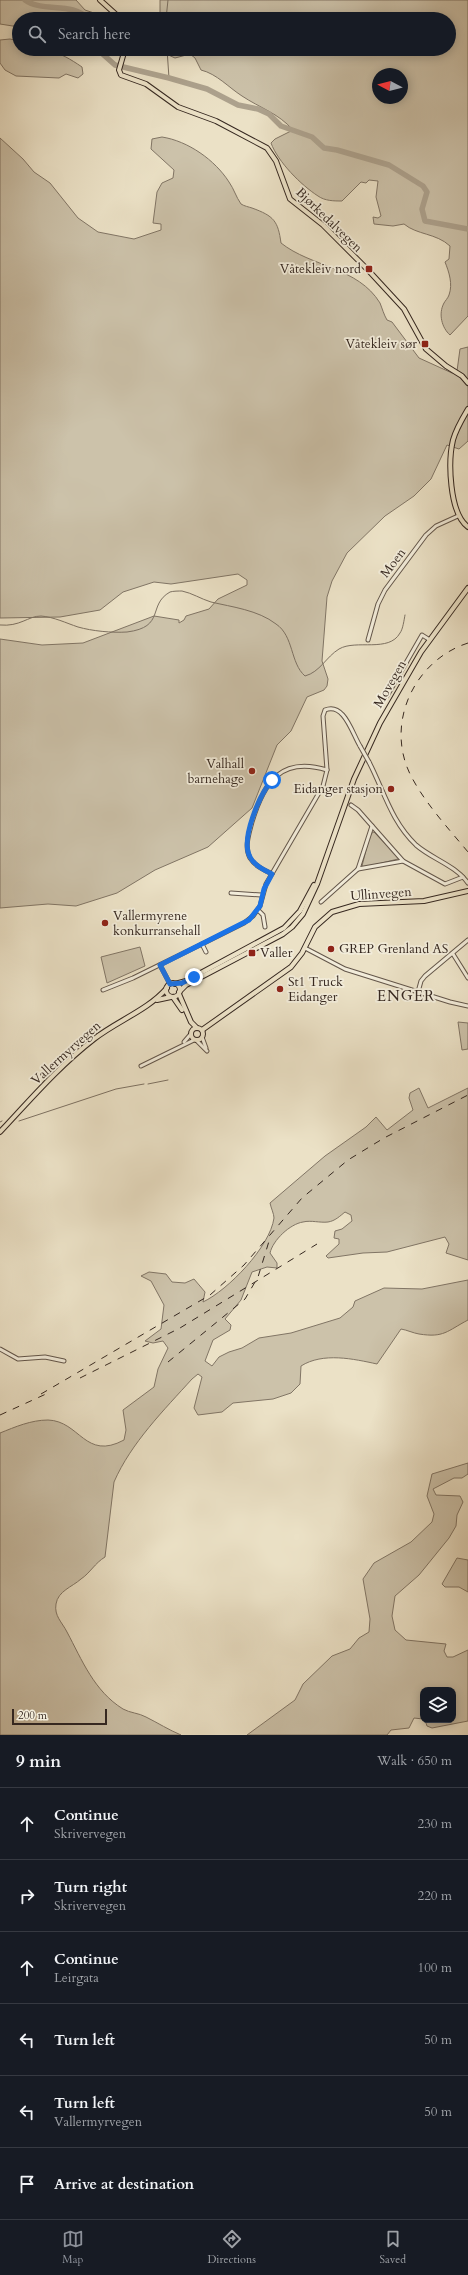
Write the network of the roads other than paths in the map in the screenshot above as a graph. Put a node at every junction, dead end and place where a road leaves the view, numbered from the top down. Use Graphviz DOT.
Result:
graph roads {
  1 [pos="100,0"];
  2 [pos="113,12"];
  3 [pos="123,56"];
  4 [pos="468,383"];
  5 [pos="468,409"];
  6 [pos="458,516"];
  7 [pos="467,524"];
  8 [pos="468,588"];
  9 [pos="368,640"];
  10 [pos="430,640"];
  11 [pos="387,696"];
  12 [pos="326,770"];
  13 [pos="351,805"];
  14 [pos="372,826"];
  15 [pos="404,861"];
  16 [pos="358,868"];
  17 [pos="272,874"];
  18 [pos="463,877"];
  19 [pos="468,883"];
  20 [pos="468,892"];
  21 [pos="231,893"];
  22 [pos="261,895"];
  23 [pos="321,902"];
  24 [pos="258,910"];
  25 [pos="265,926"];
  26 [pos="288,927"];
  27 [pos="468,940"];
  28 [pos="202,944"];
  29 [pos="305,948"];
  30 [pos="206,952"];
  31 [pos="453,954"];
  32 [pos="160,965"];
  33 [pos="468,978"];
  34 [pos="175,984"];
  35 [pos="168,986"];
  36 [pos="103,990"];
  37 [pos="418,992"];
  38 [pos="179,993"];
  39 [pos="172,997"];
  40 [pos="154,1001"];
  41 [pos="468,1006"];
  42 [pos="197,1028"];
  43 [pos="202,1030"];
  44 [pos="191,1033"];
  45 [pos="202,1037"];
  46 [pos="195,1040"];
  47 [pos="181,1045"];
  48 [pos="141,1066"];
  49 [pos="0,1132"];
  50 [pos="0,1349"];
  51 [pos="64,1361"];
  1 -- 2 [label="main road"];
  3 -- 4 [label="main road, Bjørkedalvegen"];
  5 -- 6 [label="main road"];
  6 -- 7 [label="main road"];
  6 -- 9 [label="street, Moen"];
  8 -- 10 [label="main road, Movegen"];
  10 -- 11 [label="street, Movegen"];
  10 -- 26 [label="main road, Movegen"];
  12 -- 17 [label="street"];
  12 -- 17 [label="street"];
  12 -- 18 [label="street, bridge"];
  13 -- 14 [label="street"];
  14 -- 15 [label="street"];
  14 -- 16 [label="street"];
  15 -- 16 [label="street"];
  15 -- 18 [label="street"];
  16 -- 23 [label="street"];
  17 -- 22 [label="street"];
  18 -- 19 [label="street"];
  20 -- 29 [label="main road, Ullinvegen"];
  21 -- 22 [label="street"];
  22 -- 24 [label="street"];
  24 -- 25 [label="street"];
  24 -- 28 [label="street"];
  26 -- 34 [label="main road"];
  26 -- 38 [label="main road, Vallermyrvegen"];
  27 -- 31 [label="street"];
  28 -- 30 [label="street"];
  28 -- 32 [label="street"];
  29 -- 37 [label="street"];
  29 -- 43 [label="main road, Ullinvegen"];
  31 -- 33 [label="street"];
  31 -- 37 [label="street"];
  32 -- 35 [label="street"];
  32 -- 36 [label="street"];
  34 -- 35 [label="main road"];
  34 -- 38 [label="main road"];
  35 -- 39 [label="main road"];
  35 -- 40 [label="main road, Vallermyrvegen"];
  37 -- 41 [label="street"];
  38 -- 39 [label="main road, Vallermyrvegen"];
  38 -- 42 [label="main road"];
  39 -- 40 [label="main road, Vallermyrvegen"];
  39 -- 44 [label="main road"];
  40 -- 49 [label="main road, Vallermyrvegen"];
  42 -- 43 [label="main road"];
  42 -- 44 [label="main road"];
  43 -- 45 [label="main road"];
  44 -- 46 [label="main road"];
  44 -- 47 [label="street"];
  45 -- 46 [label="main road"];
  45 -- 46 [label="street"];
  46 -- 47 [label="street"];
  47 -- 48 [label="street"];
  50 -- 51 [label="street"];
}
